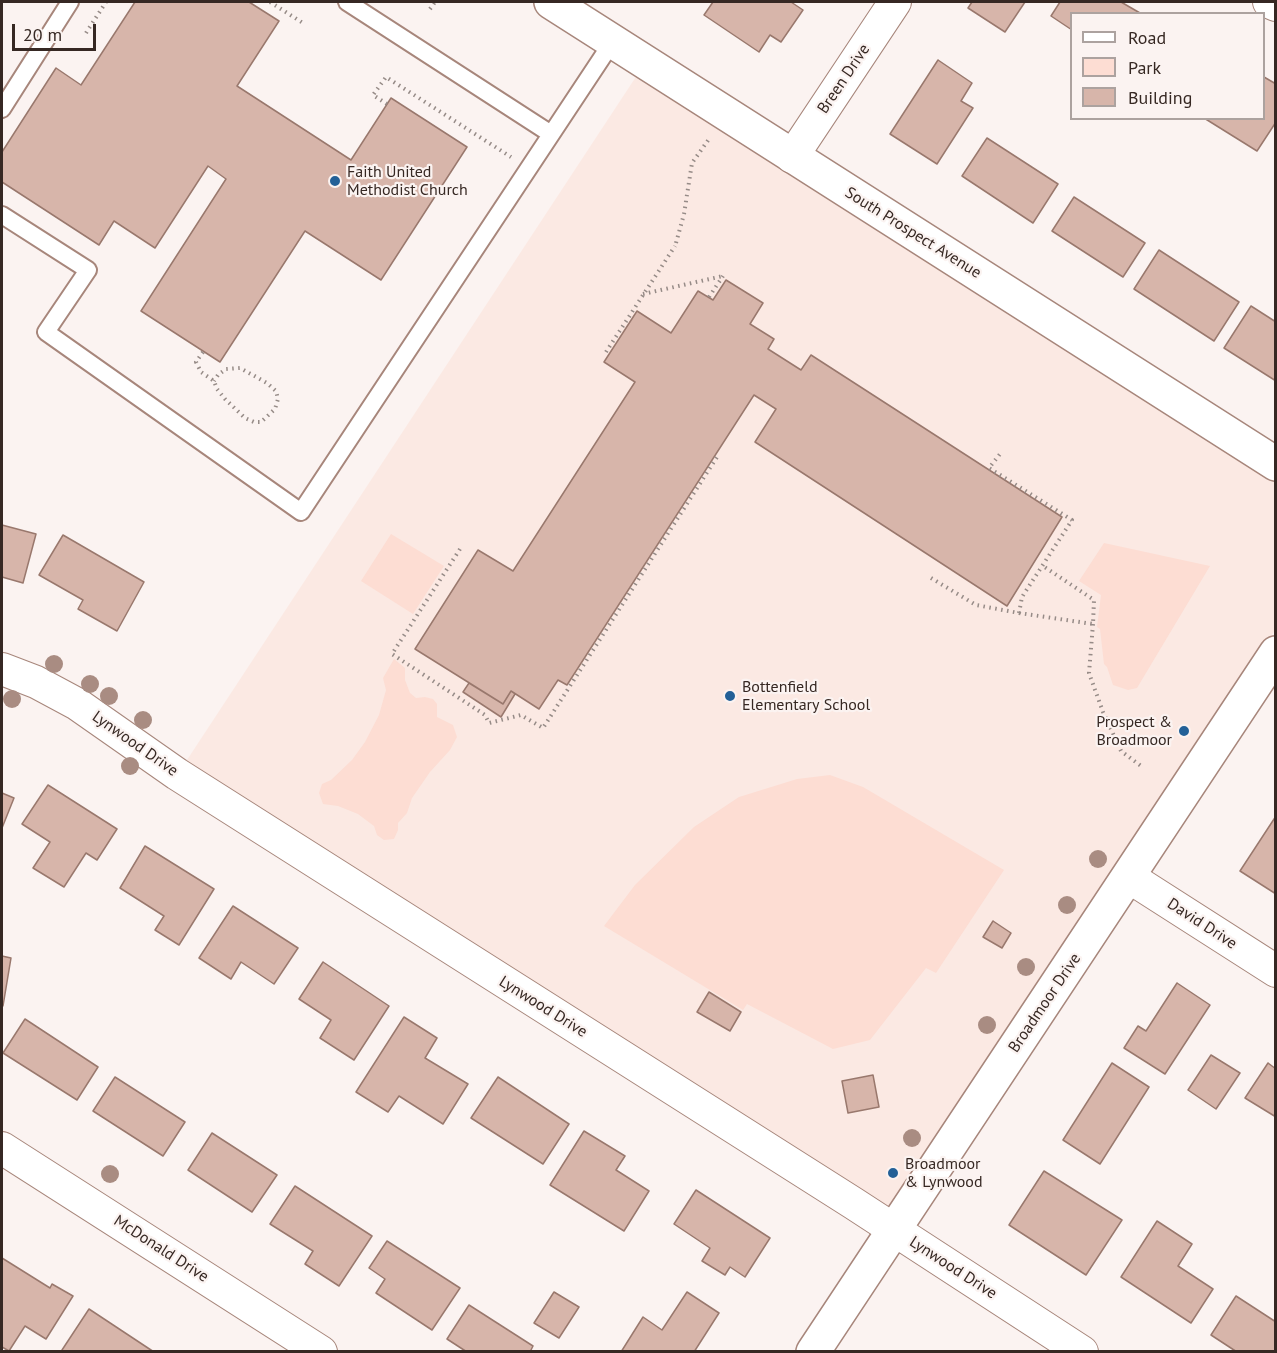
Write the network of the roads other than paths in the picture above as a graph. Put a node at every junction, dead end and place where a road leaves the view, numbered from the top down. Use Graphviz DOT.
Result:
graph roads {
  1 [pos="70,2"];
  2 [pos="347,2"];
  3 [pos="551,2"];
  4 [pos="895,2"];
  5 [pos="1269,2"];
  6 [pos="1275,5"];
  7 [pos="613,41"];
  8 [pos="2,107"];
  9 [pos="551,134"];
  10 [pos="792,157"];
  11 [pos="2,215"];
  12 [pos="1275,464"];
  13 [pos="1275,653"];
  14 [pos="2,669"];
  15 [pos="1129,877"];
  16 [pos="1275,971"];
  17 [pos="2,1148"];
  18 [pos="894,1230"];
  19 [pos="321,1352"];
  20 [pos="813,1352"];
  21 [pos="1082,1352"];
  1 -- 8 [label="lane"];
  2 -- 9 [label="lane"];
  3 -- 7 [label="main road, South Prospect Avenue"];
  4 -- 10 [label="street, Breen Drive"];
  5 -- 6 [label="street"];
  7 -- 9 [label="lane"];
  7 -- 10 [label="main road, South Prospect Avenue"];
  9 -- 11 [label="lane"];
  10 -- 12 [label="main road, South Prospect Avenue"];
  13 -- 15 [label="main road, Broadmoor Drive"];
  14 -- 18 [label="street, Lynwood Drive"];
  15 -- 16 [label="street, David Drive"];
  15 -- 18 [label="main road, Broadmoor Drive"];
  17 -- 19 [label="street, McDonald Drive"];
  18 -- 20 [label="main road, Broadmoor Drive"];
  18 -- 21 [label="street, Lynwood Drive"];
}
